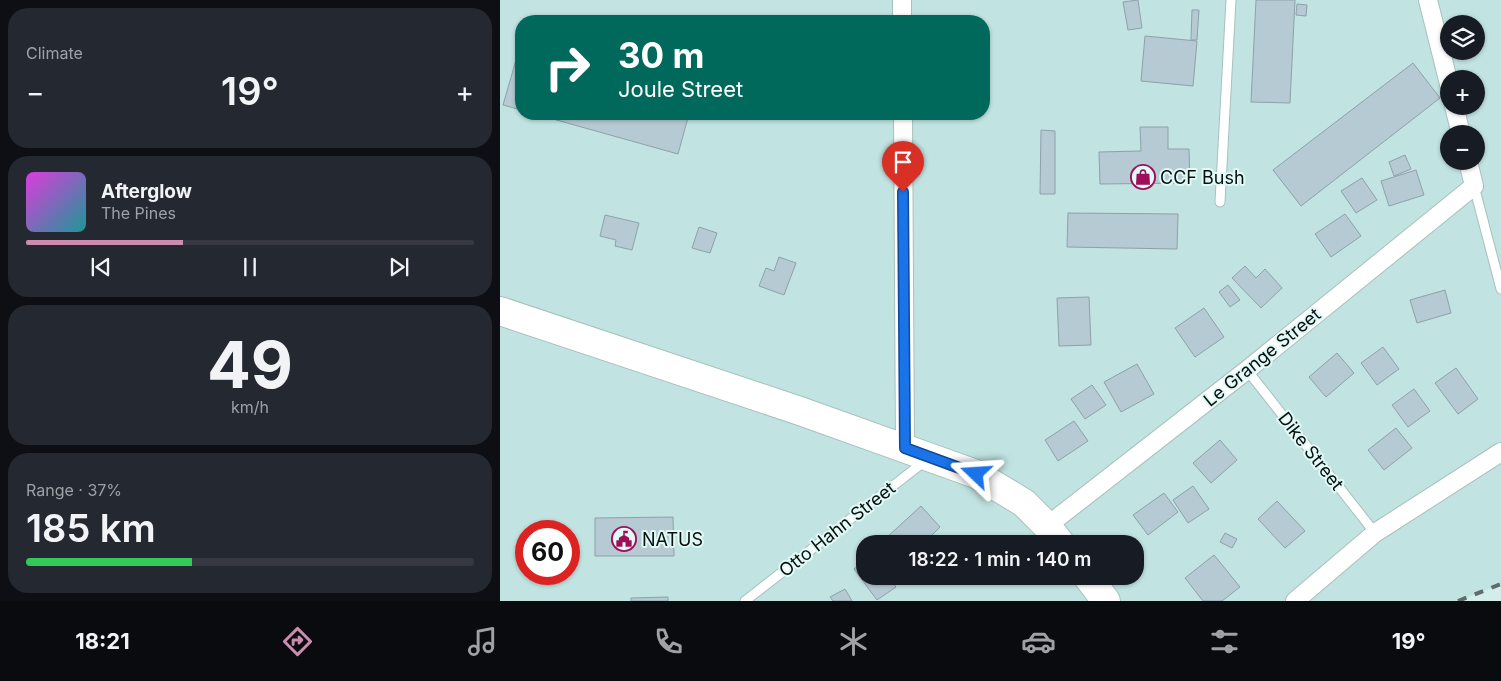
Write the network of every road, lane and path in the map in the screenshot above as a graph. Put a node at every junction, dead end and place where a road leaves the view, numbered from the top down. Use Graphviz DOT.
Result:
graph roads {
  1 [pos="902,0"];
  2 [pos="1231,0"];
  3 [pos="1428,0"];
  4 [pos="902,15"];
  5 [pos="1446,70"];
  6 [pos="903,120"];
  7 [pos="1470,170"];
  8 [pos="1474,186"];
  9 [pos="1220,202"];
  10 [pos="1501,289"];
  11 [pos="500,311"];
  12 [pos="1247,370"];
  13 [pos="1501,452"];
  14 [pos="917,453"];
  15 [pos="1374,533"];
  16 [pos="1054,535"];
  17 [pos="1094,585"];
  18 [pos="745,601"];
  19 [pos="1106,601"];
  20 [pos="1295,601"];
  1 -- 4 [label="street"];
  2 -- 9 [label="lane"];
  3 -- 5 [label="street"];
  6 -- 14 [label="street"];
  7 -- 8 [label="street"];
  8 -- 10 [label="lane"];
  8 -- 12 [label="street, Le Grange Street"];
  11 -- 14 [label="main road"];
  12 -- 15 [label="lane, Dike Street"];
  12 -- 16 [label="street, Le Grange Street"];
  13 -- 15 [label="street"];
  14 -- 16 [label="main road"];
  14 -- 18 [label="lane, Otto Hahn Street"];
  15 -- 20 [label="street"];
  17 -- 19 [label="main road"];
}
